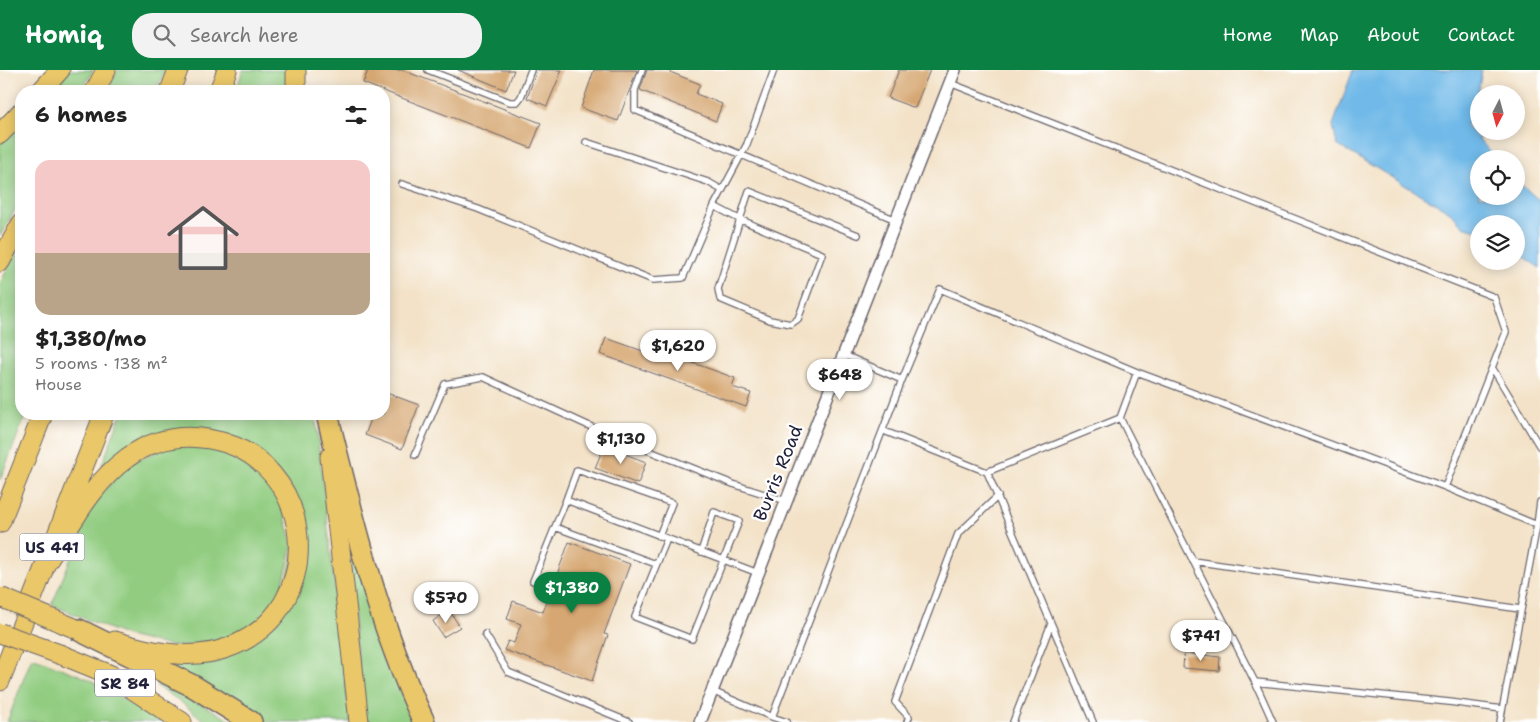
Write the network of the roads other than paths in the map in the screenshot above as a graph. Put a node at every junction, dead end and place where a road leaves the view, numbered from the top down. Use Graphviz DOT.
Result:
graph roads {
  1 [pos="60,70"];
  2 [pos="106,70"];
  3 [pos="178,70"];
  4 [pos="226,70"];
  5 [pos="296,70"];
  6 [pos="428,70"];
  7 [pos="531,70"];
  8 [pos="642,70"];
  9 [pos="774,70"];
  10 [pos="955,70"];
  11 [pos="950,83"];
  12 [pos="46,85"];
  13 [pos="98,85"];
  14 [pos="172,85"];
  15 [pos="221,85"];
  16 [pos="296,85"];
  17 [pos="15,118"];
  18 [pos="0,134"];
  19 [pos="586,142"];
  20 [pos="740,153"];
  21 [pos="402,184"];
  22 [pos="722,190"];
  23 [pos="714,206"];
  24 [pos="739,219"];
  25 [pos="896,220"];
  26 [pos="858,234"];
  27 [pos="15,235"];
  28 [pos="0,262"];
  29 [pos="844,355"];
  30 [pos="1494,369"];
  31 [pos="1137,372"];
  32 [pos="902,380"];
  33 [pos="1120,418"];
  34 [pos="41,420"];
  35 [pos="102,420"];
  36 [pos="327,420"];
  37 [pos="328,420"];
  38 [pos="884,431"];
  39 [pos="1540,447"];
  40 [pos="414,455"];
  41 [pos="987,472"];
  42 [pos="1446,487"];
  43 [pos="998,496"];
  44 [pos="566,500"];
  45 [pos="786,501"];
  46 [pos="1540,502"];
  47 [pos="0,523"];
  48 [pos="1537,525"];
  49 [pos="555,527"];
  50 [pos="659,536"];
  51 [pos="666,539"];
  52 [pos="701,552"];
  53 [pos="724,560"];
  54 [pos="1193,561"];
  55 [pos="46,562"];
  56 [pos="656,564"];
  57 [pos="758,573"];
  58 [pos="534,581"];
  59 [pos="0,597"];
  60 [pos="1520,609"];
  61 [pos="1051,624"];
  62 [pos="79,630"];
  63 [pos="0,633"];
  64 [pos="485,634"];
  65 [pos="0,681"];
  66 [pos="1255,682"];
  67 [pos="712,691"];
  68 [pos="1502,709"];
  69 [pos="772,717"];
  70 [pos="182,722"];
  71 [pos="251,722"];
  72 [pos="358,722"];
  73 [pos="424,722"];
  74 [pos="629,722"];
  75 [pos="700,722"];
  76 [pos="787,722"];
  77 [pos="907,722"];
  78 [pos="1013,722"];
  79 [pos="1093,722"];
  80 [pos="1273,722"];
  81 [pos="1500,722"];
  1 -- 12 [label="main road"];
  2 -- 13 [label="main road"];
  3 -- 14 [label="main road"];
  4 -- 15 [label="main road"];
  5 -- 16 [label="main road"];
  6 -- 7 [label="lane"];
  8 -- 20 [label="lane"];
  9 -- 20 [label="lane"];
  10 -- 11 [label="street, Burris Road"];
  11 -- 25 [label="street, Burris Road"];
  11 -- 30 [label="lane"];
  17 -- 18 [label="main road"];
  19 -- 22 [label="lane"];
  20 -- 22 [label="lane"];
  20 -- 25 [label="lane"];
  21 -- 23 [label="lane"];
  22 -- 23 [label="lane"];
  23 -- 24 [label="lane"];
  24 -- 24 [label="lane"];
  24 -- 26 [label="lane"];
  25 -- 29 [label="street, Burris Road"];
  27 -- 28 [label="main road"];
  29 -- 32 [label="lane"];
  29 -- 45 [label="street, Burris Road"];
  30 -- 39 [label="lane"];
  30 -- 42 [label="lane"];
  31 -- 32 [label="lane"];
  31 -- 33 [label="lane"];
  31 -- 42 [label="lane"];
  32 -- 38 [label="lane"];
  33 -- 41 [label="lane"];
  33 -- 54 [label="lane"];
  34 -- 47 [label="main road, US 441"];
  35 -- 55 [label="main road, US 441"];
  36 -- 72 [label="main road"];
  37 -- 73 [label="highway"];
  38 -- 41 [label="lane"];
  38 -- 69 [label="lane"];
  40 -- 45 [label="lane"];
  41 -- 43 [label="lane"];
  42 -- 48 [label="lane"];
  43 -- 61 [label="lane"];
  43 -- 77 [label="lane"];
  44 -- 49 [label="lane"];
  44 -- 50 [label="lane"];
  44 -- 50 [label="lane"];
  45 -- 57 [label="street, Burris Road"];
  46 -- 48 [label="lane"];
  48 -- 60 [label="lane"];
  49 -- 56 [label="lane"];
  49 -- 58 [label="lane"];
  50 -- 51 [label="lane"];
  51 -- 52 [label="lane"];
  51 -- 56 [label="lane"];
  52 -- 53 [label="lane"];
  52 -- 53 [label="lane"];
  53 -- 56 [label="lane"];
  53 -- 57 [label="lane"];
  54 -- 60 [label="lane"];
  54 -- 66 [label="lane"];
  55 -- 62 [label="main road"];
  55 -- 65 [label="main road, US 441"];
  57 -- 67 [label="street, Burris Road"];
  59 -- 62 [label="main road, bridge"];
  60 -- 68 [label="lane"];
  61 -- 78 [label="lane"];
  61 -- 79 [label="lane"];
  62 -- 71 [label="highway"];
  63 -- 70 [label="main road, SR 84, bridge"];
  64 -- 74 [label="lane"];
  66 -- 68 [label="lane"];
  66 -- 80 [label="lane"];
  67 -- 69 [label="lane"];
  67 -- 75 [label="street, Burris Road"];
  68 -- 81 [label="lane"];
  69 -- 76 [label="lane"];
}
